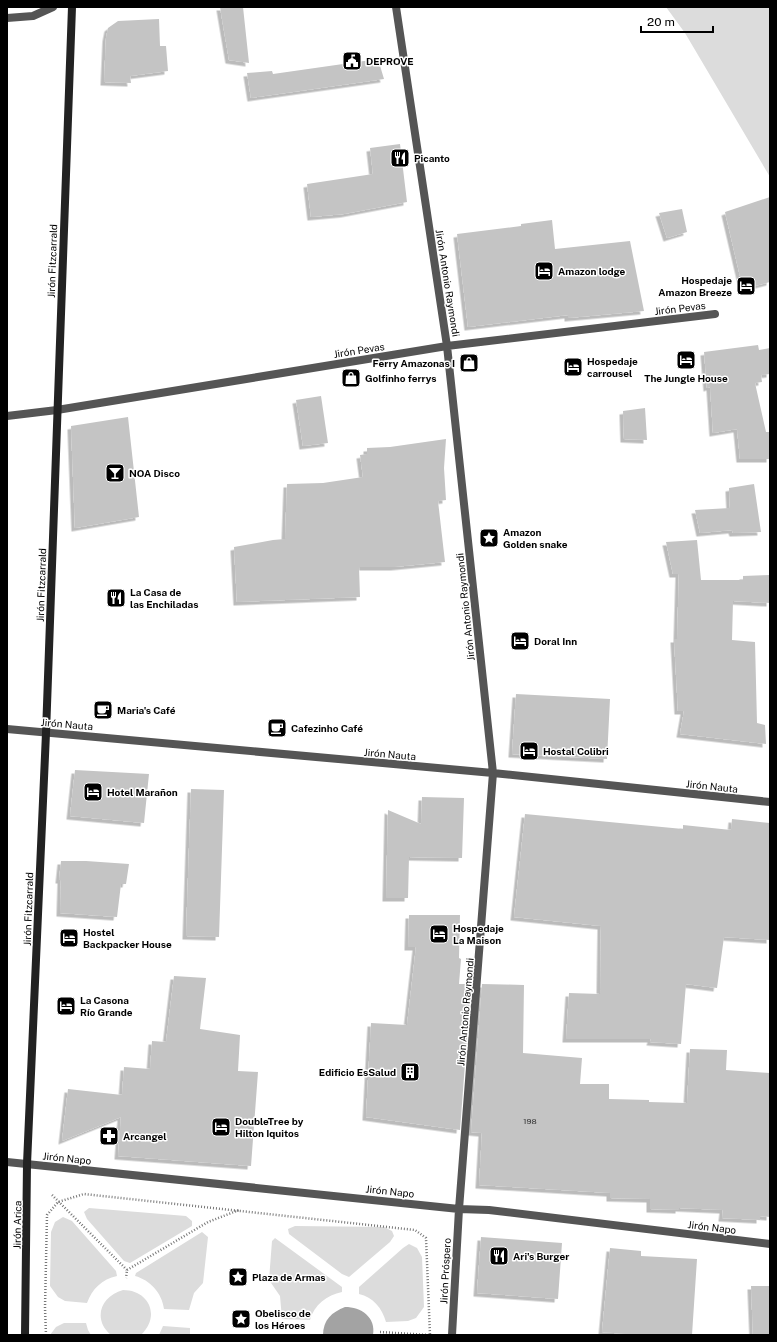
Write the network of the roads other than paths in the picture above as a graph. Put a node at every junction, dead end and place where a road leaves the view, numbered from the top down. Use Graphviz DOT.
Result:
graph roads {
  1 [pos="53,7"];
  2 [pos="72,7"];
  3 [pos="396,7"];
  4 [pos="7,18"];
  5 [pos="715,314"];
  6 [pos="447,346"];
  7 [pos="57,410"];
  8 [pos="7,416"];
  9 [pos="7,729"];
  10 [pos="46,733"];
  11 [pos="493,773"];
  12 [pos="770,802"];
  13 [pos="7,1162"];
  14 [pos="27,1164"];
  15 [pos="459,1208"];
  16 [pos="770,1244"];
  17 [pos="25,1335"];
  18 [pos="452,1335"];
  1 -- 4 [label="street"];
  2 -- 7 [label="main road, Jirón Fitzcarrald"];
  3 -- 6 [label="street, Jirón Antonio Raymondi"];
  5 -- 6 [label="street, Jirón Pevas"];
  6 -- 7 [label="street, Jirón Pevas"];
  6 -- 11 [label="street, Jirón Antonio Raymondi"];
  7 -- 8 [label="street, Jirón Pevas"];
  7 -- 10 [label="main road, Jirón Fitzcarrald"];
  9 -- 10 [label="street, Jirón Nauta"];
  10 -- 11 [label="street, Jirón Nauta"];
  10 -- 14 [label="main road, Jirón Fitzcarrald"];
  11 -- 12 [label="street, Jirón Nauta"];
  11 -- 15 [label="street, Jirón Antonio Raymondi"];
  13 -- 14 [label="street, Jirón Napo"];
  14 -- 15 [label="street, Jirón Napo"];
  14 -- 17 [label="main road, Jirón Arica"];
  15 -- 16 [label="street, Jirón Napo"];
  15 -- 18 [label="street, Jirón Próspero"];
}
